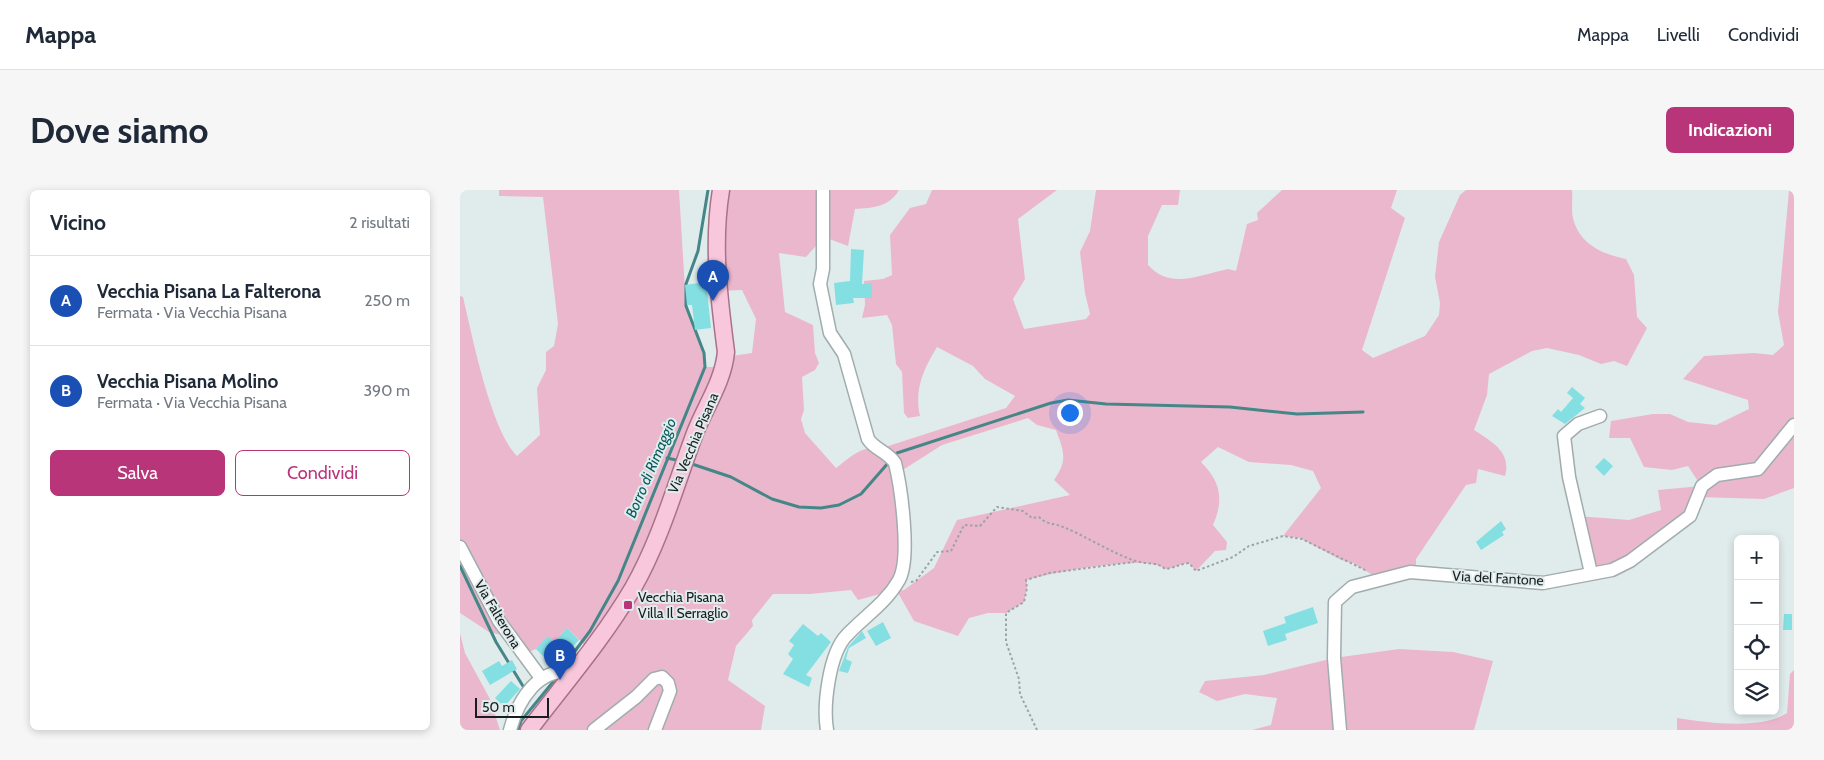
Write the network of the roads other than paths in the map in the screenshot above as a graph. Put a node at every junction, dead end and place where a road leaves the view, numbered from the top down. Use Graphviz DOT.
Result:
graph roads {
  1 [pos="721,190"];
  2 [pos="823,190"];
  3 [pos="1600,416"];
  4 [pos="1794,425"];
  5 [pos="460,548"];
  6 [pos="1591,573"];
  7 [pos="573,672"];
  8 [pos="541,678"];
  9 [pos="510,730"];
  10 [pos="529,730"];
  11 [pos="594,730"];
  12 [pos="655,730"];
  13 [pos="827,730"];
  14 [pos="1340,730"];
  1 -- 7 [label="main road, Via Vecchia Pisana"];
  2 -- 13 [label="street"];
  3 -- 6 [label="street"];
  4 -- 6 [label="street, Via del Fantone"];
  5 -- 8 [label="street, Via Falterona"];
  6 -- 14 [label="street, Via del Fantone"];
  7 -- 8 [label="street"];
  7 -- 10 [label="main road, Via Vecchia Pisana"];
  8 -- 9 [label="street"];
  11 -- 12 [label="street"];
}
